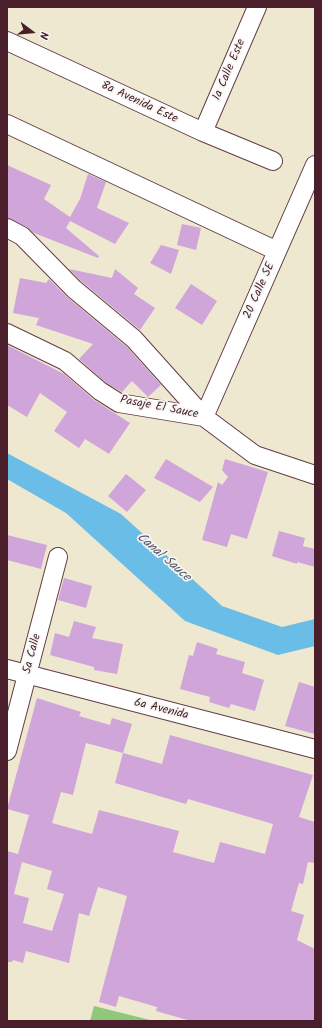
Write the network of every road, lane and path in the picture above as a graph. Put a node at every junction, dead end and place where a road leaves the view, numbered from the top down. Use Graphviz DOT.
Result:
graph roads {
  1 [pos="257,7"];
  2 [pos="7,41"];
  3 [pos="7,124"];
  4 [pos="203,132"];
  5 [pos="273,161"];
  6 [pos="315,165"];
  7 [pos="7,228"];
  8 [pos="277,251"];
  9 [pos="7,333"];
  10 [pos="204,417"];
  11 [pos="315,475"];
  12 [pos="58,557"];
  13 [pos="7,669"];
  14 [pos="28,674"];
  15 [pos="315,749"];
  16 [pos="7,751"];
  1 -- 4 [label="street, 1a Calle Este"];
  2 -- 4 [label="street, 8a Avenida Este"];
  3 -- 8 [label="street"];
  4 -- 5 [label="street, 8a Avenida Este"];
  6 -- 8 [label="street, 20 Calle SE"];
  7 -- 10 [label="street"];
  8 -- 10 [label="street, 20 Calle SE"];
  9 -- 10 [label="street, Pasaje El Sauce"];
  10 -- 11 [label="street, Pasaje El Sauce"];
  12 -- 14 [label="street, 5a Calle"];
  13 -- 14 [label="street, 6a Avenida"];
  14 -- 15 [label="street, 6a Avenida"];
  14 -- 16 [label="street, 5a Calle"];
}
